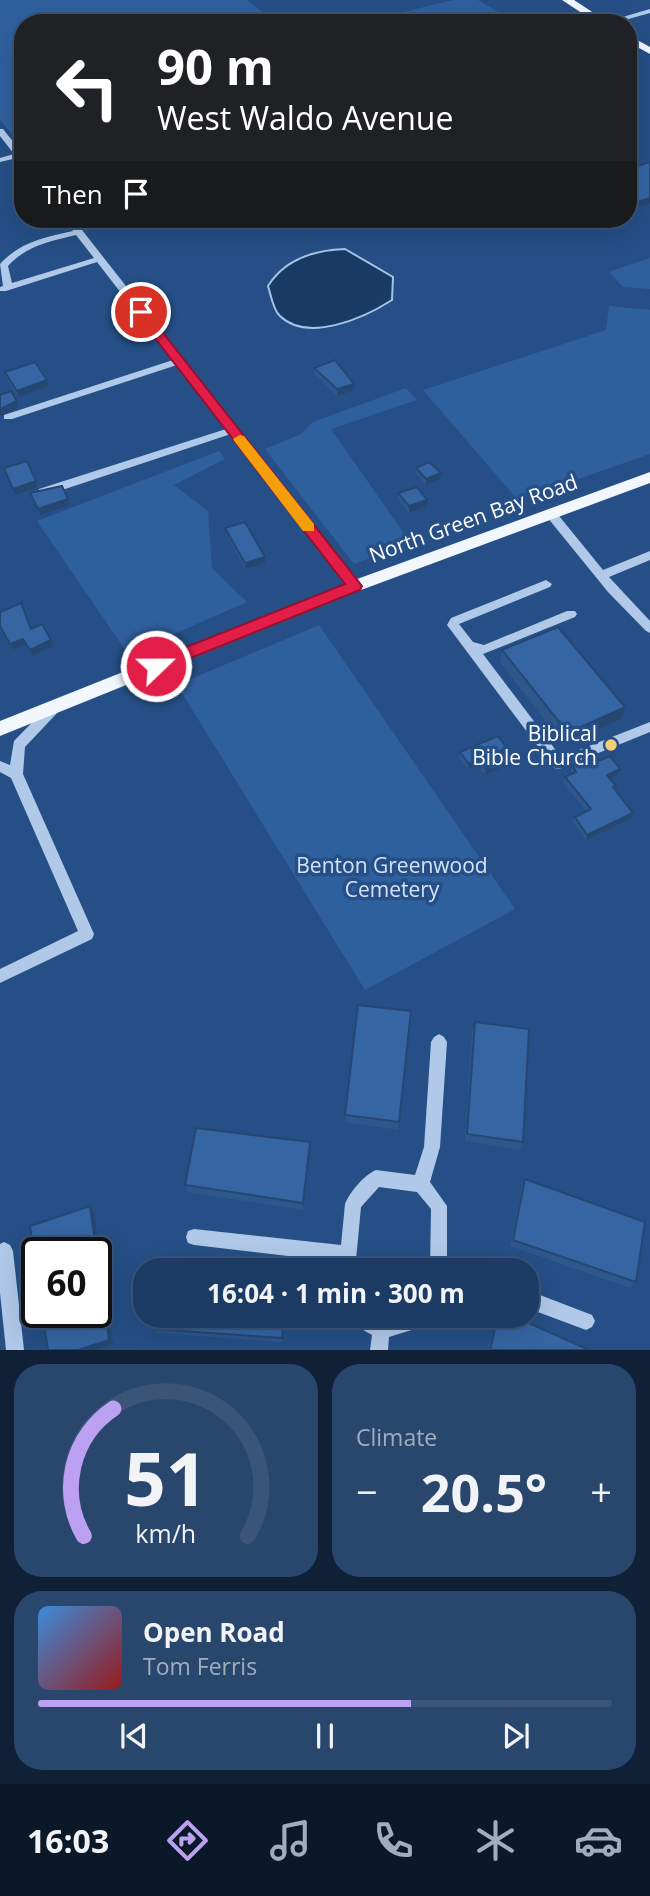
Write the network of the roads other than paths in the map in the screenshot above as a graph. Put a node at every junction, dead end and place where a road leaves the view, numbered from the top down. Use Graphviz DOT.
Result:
graph roads {
  1 [pos="567,0"];
  2 [pos="590,14"];
  3 [pos="0,131"];
  4 [pos="14,149"];
  5 [pos="76,228"];
  6 [pos="79,232"];
  7 [pos="99,259"];
  8 [pos="4,288"];
  9 [pos="179,361"];
  10 [pos="8,417"];
  11 [pos="233,430"];
  12 [pos="650,477"];
  13 [pos="43,492"];
  14 [pos="551,514"];
  15 [pos="650,555"];
  16 [pos="602,575"];
  17 [pos="547,583"];
  18 [pos="355,586"];
  19 [pos="571,614"];
  20 [pos="650,628"];
  21 [pos="469,645"];
  22 [pos="57,705"];
  23 [pos="650,727"];
  24 [pos="0,729"];
  25 [pos="0,766"];
  26 [pos="16,774"];
  27 [pos="0,976"];
  28 [pos="439,1042"];
  29 [pos="421,1184"];
  30 [pos="194,1237"];
  31 [pos="4,1251"];
  32 [pos="323,1258"];
  33 [pos="348,1258"];
  34 [pos="442,1258"];
  35 [pos="539,1303"];
  36 [pos="586,1321"];
  37 [pos="377,1328"];
  38 [pos="389,1328"];
  39 [pos="381,1330"];
  40 [pos="15,1350"];
  41 [pos="379,1350"];
  1 -- 2 [label="main road"];
  3 -- 4 [label="street"];
  5 -- 6 [label="street"];
  6 -- 7 [label="street"];
  6 -- 8 [label="street"];
  7 -- 8 [label="street"];
  7 -- 9 [label="street"];
  9 -- 10 [label="street"];
  9 -- 11 [label="street"];
  11 -- 13 [label="street"];
  11 -- 18 [label="street"];
  12 -- 14 [label="main road, North Green Bay Road"];
  14 -- 16 [label="street"];
  14 -- 18 [label="main road, North Green Bay Road"];
  15 -- 16 [label="street"];
  16 -- 20 [label="street"];
  17 -- 21 [label="street"];
  18 -- 22 [label="main road, North Green Bay Road"];
  19 -- 21 [label="street"];
  21 -- 23 [label="street"];
  22 -- 24 [label="main road, North Green Bay Road"];
  22 -- 26 [label="street"];
  25 -- 26 [label="street"];
  26 -- 27 [label="street"];
  28 -- 29 [label="street"];
  29 -- 33 [label="street"];
  29 -- 34 [label="street"];
  30 -- 32 [label="street"];
  31 -- 40 [label="street"];
  35 -- 36 [label="street"];
  37 -- 39 [label="street"];
  38 -- 39 [label="street"];
  39 -- 41 [label="street"];
}
